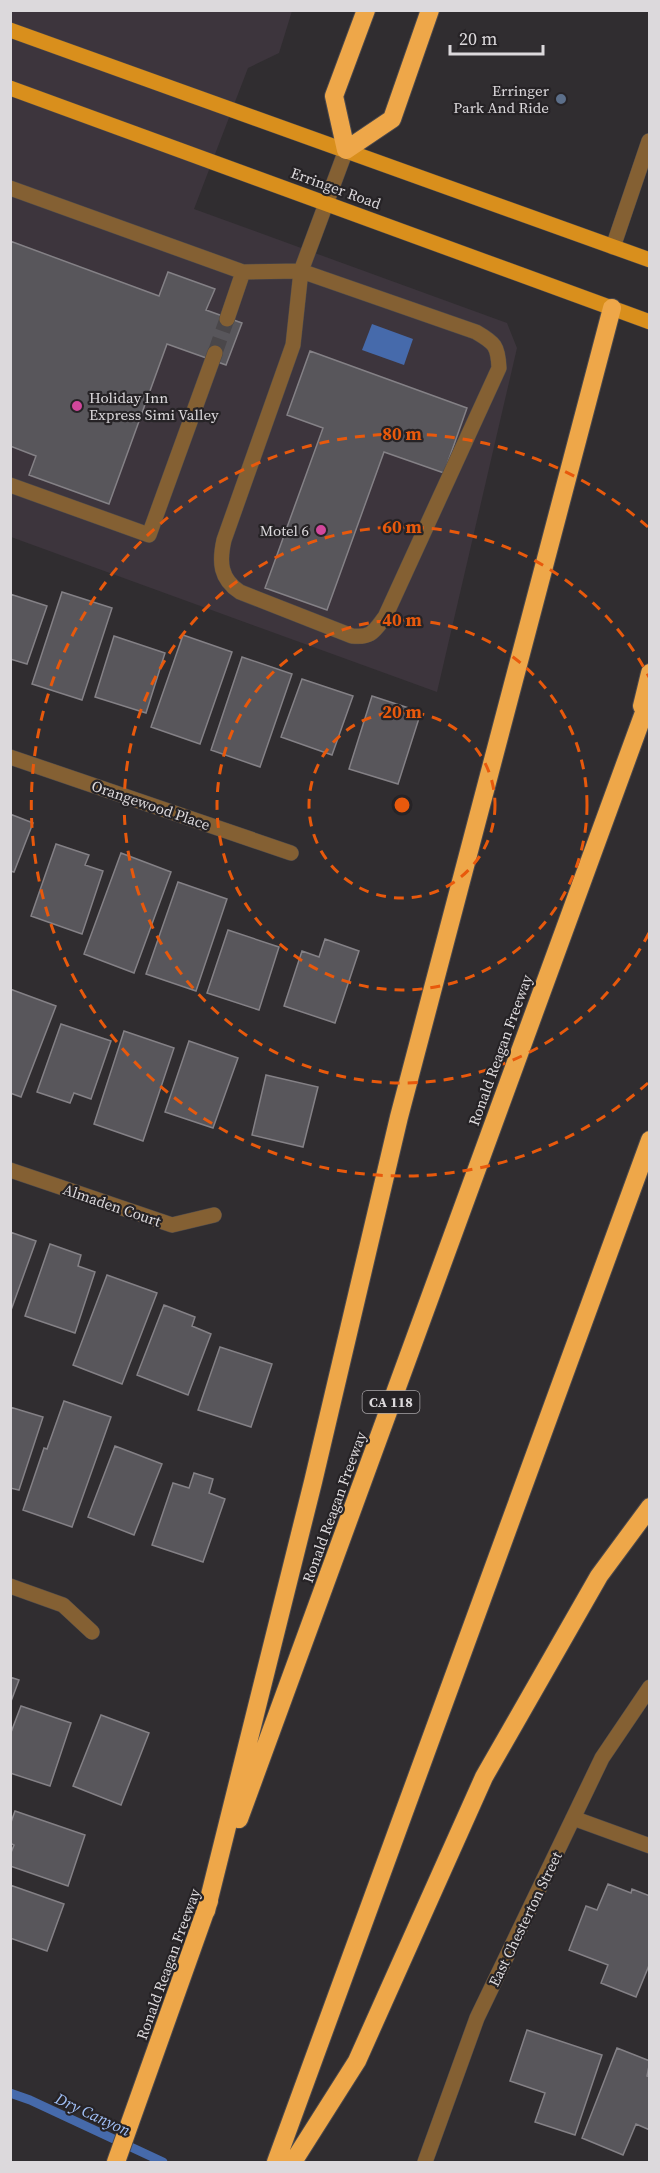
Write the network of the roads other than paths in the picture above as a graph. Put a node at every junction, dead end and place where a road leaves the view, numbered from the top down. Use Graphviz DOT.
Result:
graph roads {
  1 [pos="366,10"];
  2 [pos="430,10"];
  3 [pos="10,30"];
  4 [pos="10,88"];
  5 [pos="649,141"];
  6 [pos="346,150"];
  7 [pos="10,188"];
  8 [pos="326,204"];
  9 [pos="614,247"];
  10 [pos="650,260"];
  11 [pos="301,271"];
  12 [pos="243,272"];
  13 [pos="612,308"];
  14 [pos="227,319"];
  15 [pos="650,322"];
  16 [pos="215,353"];
  17 [pos="10,485"];
  18 [pos="650,673"];
  19 [pos="650,696"];
  20 [pos="635,734"];
  21 [pos="10,757"];
  22 [pos="291,852"];
  23 [pos="650,1140"];
  24 [pos="10,1170"];
  25 [pos="214,1215"];
  26 [pos="650,1507"];
  27 [pos="10,1586"];
  28 [pos="92,1632"];
  29 [pos="650,1687"];
  30 [pos="573,1818"];
  31 [pos="650,1846"];
  32 [pos="206,1911"];
  33 [pos="425,2162"];
  34 [pos="116,2163"];
  35 [pos="276,2163"];
  36 [pos="293,2163"];
  1 -- 6 [label="highway"];
  2 -- 6 [label="highway"];
  3 -- 6 [label="main road"];
  4 -- 8 [label="main road, Erringer Road"];
  5 -- 9 [label="street"];
  6 -- 8 [label="street"];
  6 -- 9 [label="main road"];
  7 -- 12 [label="street"];
  8 -- 11 [label="street"];
  8 -- 13 [label="main road, Erringer Road"];
  9 -- 10 [label="main road"];
  11 -- 11 [label="street"];
  11 -- 12 [label="street"];
  12 -- 14 [label="street"];
  13 -- 15 [label="main road, Erringer Road"];
  13 -- 32 [label="highway"];
  16 -- 17 [label="street"];
  18 -- 20 [label="highway"];
  19 -- 20 [label="highway, Ronald Reagan Freeway / CA 118"];
  20 -- 32 [label="highway, Ronald Reagan Freeway / CA 118"];
  21 -- 22 [label="street, Orangewood Place"];
  23 -- 35 [label="highway"];
  24 -- 25 [label="street, Almaden Court"];
  26 -- 36 [label="highway"];
  27 -- 28 [label="street"];
  29 -- 30 [label="street, East Chesterton Street"];
  30 -- 31 [label="street"];
  30 -- 33 [label="street, East Chesterton Street"];
  32 -- 34 [label="highway, Ronald Reagan Freeway / CA 118"];
}
